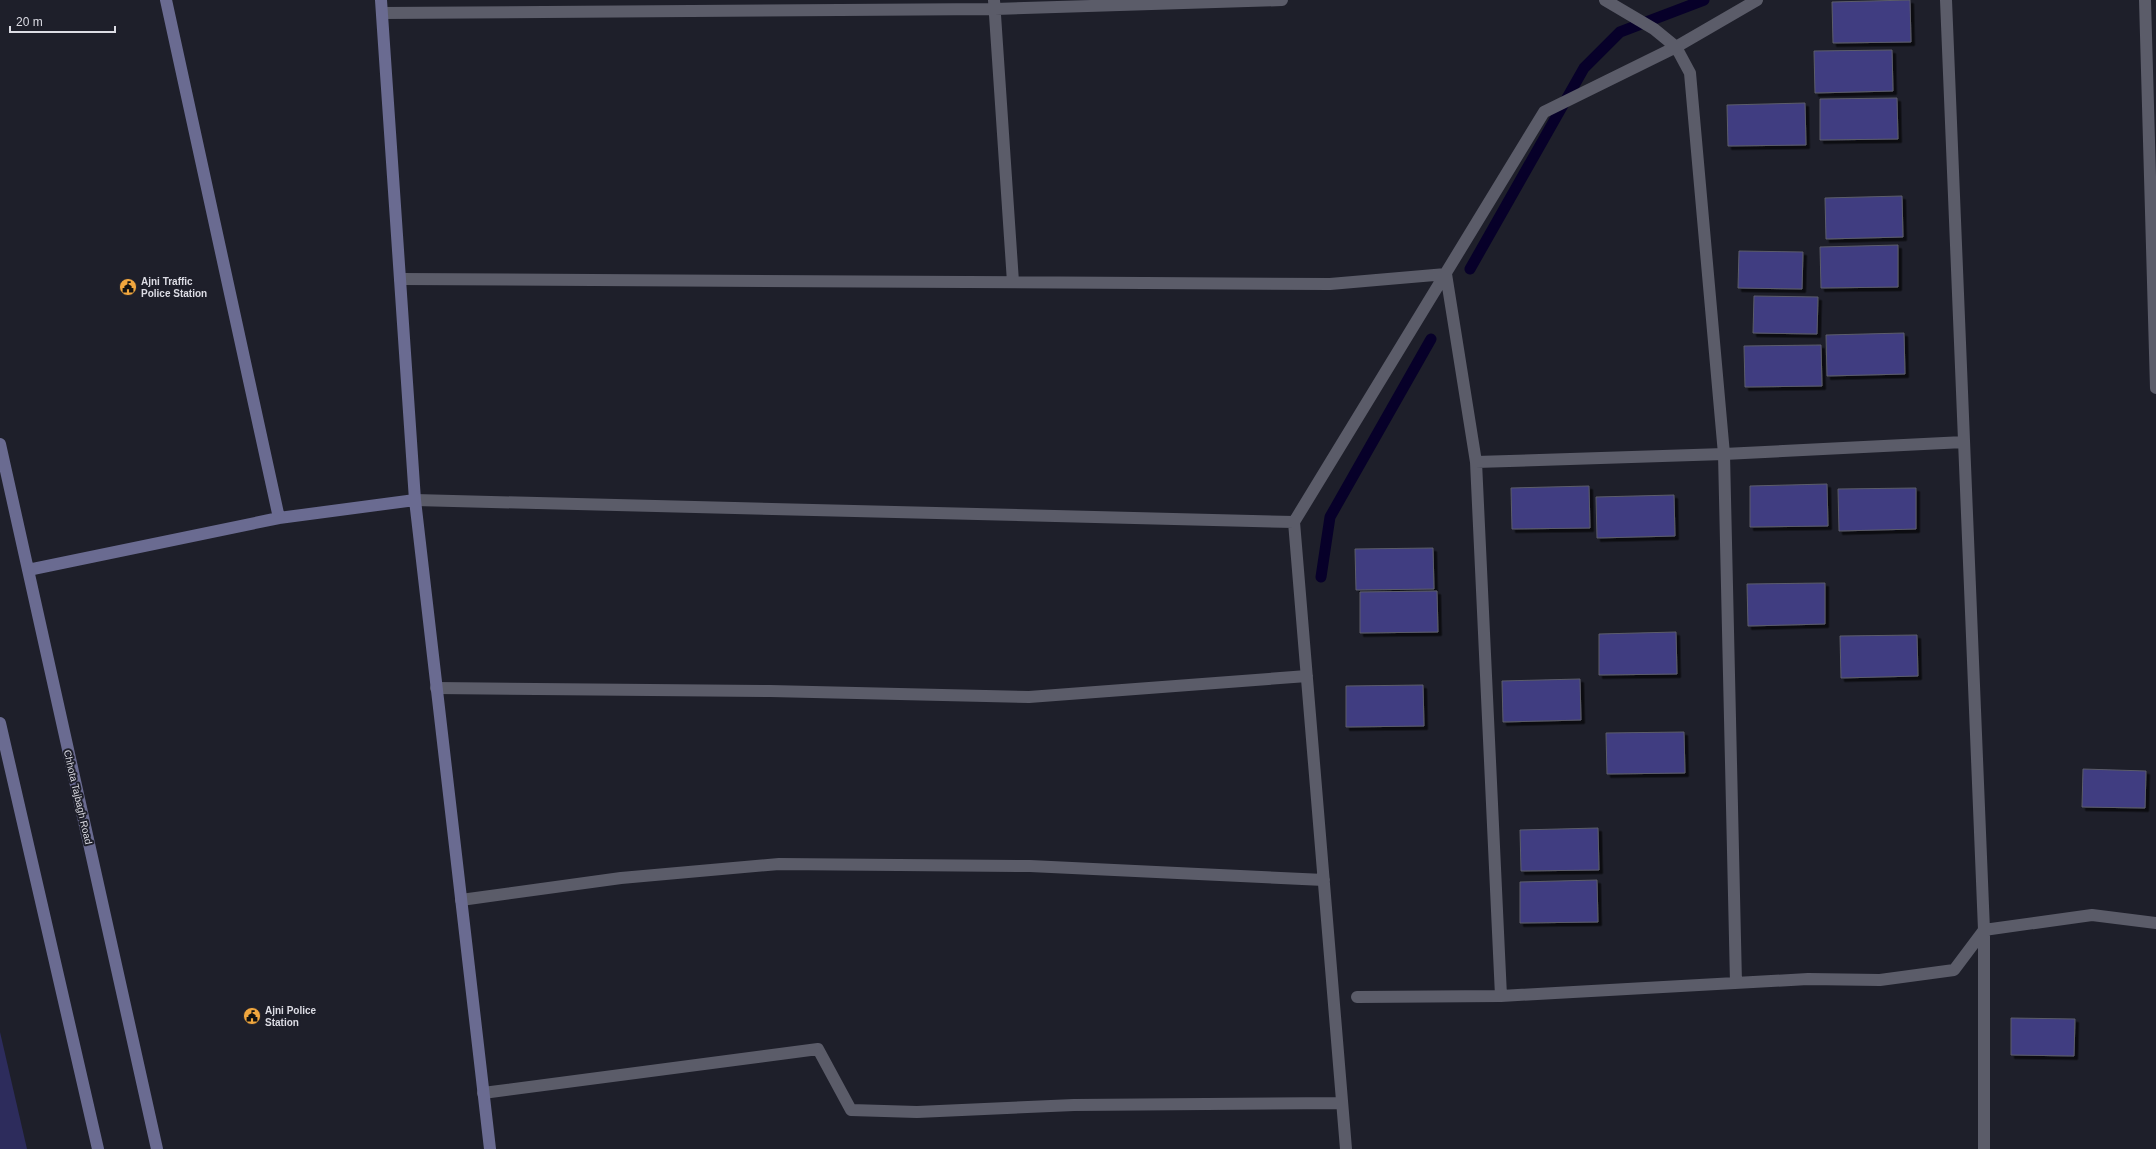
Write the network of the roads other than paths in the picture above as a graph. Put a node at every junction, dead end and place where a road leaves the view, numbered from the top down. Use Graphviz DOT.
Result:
graph roads {
  1 [pos="166,0"];
  2 [pos="381,0"];
  3 [pos="1282,0"];
  4 [pos="1605,0"];
  5 [pos="1757,0"];
  6 [pos="1946,0"];
  7 [pos="2145,0"];
  8 [pos="995,5"];
  9 [pos="382,13"];
  10 [pos="1676,47"];
  11 [pos="1446,274"];
  12 [pos="400,279"];
  13 [pos="1013,282"];
  14 [pos="2156,388"];
  15 [pos="1964,442"];
  16 [pos="0,444"];
  17 [pos="1724,454"];
  18 [pos="1476,462"];
  19 [pos="415,500"];
  20 [pos="280,518"];
  21 [pos="1294,522"];
  22 [pos="28,570"];
  23 [pos="1307,676"];
  24 [pos="436,688"];
  25 [pos="0,723"];
  26 [pos="1324,880"];
  27 [pos="461,900"];
  28 [pos="2156,923"];
  29 [pos="1984,930"];
  30 [pos="1736,983"];
  31 [pos="1357,996"];
  32 [pos="1501,996"];
  33 [pos="483,1093"];
  34 [pos="1342,1103"];
  35 [pos="98,1149"];
  36 [pos="157,1149"];
  37 [pos="490,1149"];
  38 [pos="1346,1149"];
  39 [pos="1984,1149"];
  1 -- 20 [label="street"];
  2 -- 9 [label="street"];
  3 -- 8 [label="street"];
  4 -- 10 [label="street"];
  5 -- 10 [label="street"];
  6 -- 15 [label="street"];
  7 -- 14 [label="street"];
  8 -- 9 [label="street"];
  8 -- 13 [label="street"];
  9 -- 12 [label="street"];
  10 -- 11 [label="street"];
  10 -- 17 [label="street"];
  11 -- 13 [label="street"];
  11 -- 18 [label="street"];
  11 -- 21 [label="street"];
  12 -- 13 [label="street"];
  12 -- 19 [label="street"];
  15 -- 17 [label="street"];
  15 -- 29 [label="street"];
  16 -- 22 [label="street, Chhota Tajbagh Road"];
  17 -- 18 [label="street"];
  17 -- 30 [label="street"];
  18 -- 32 [label="street"];
  19 -- 20 [label="street"];
  19 -- 21 [label="street"];
  19 -- 24 [label="street"];
  20 -- 22 [label="street"];
  21 -- 23 [label="street"];
  22 -- 36 [label="street, Chhota Tajbagh Road"];
  23 -- 24 [label="street"];
  23 -- 26 [label="street"];
  24 -- 27 [label="street"];
  25 -- 35 [label="street"];
  26 -- 27 [label="street"];
  26 -- 34 [label="street"];
  27 -- 33 [label="street"];
  28 -- 29 [label="street"];
  29 -- 30 [label="street"];
  29 -- 39 [label="street"];
  30 -- 32 [label="street"];
  31 -- 32 [label="street"];
  33 -- 34 [label="street"];
  33 -- 37 [label="street"];
  34 -- 38 [label="street"];
}
